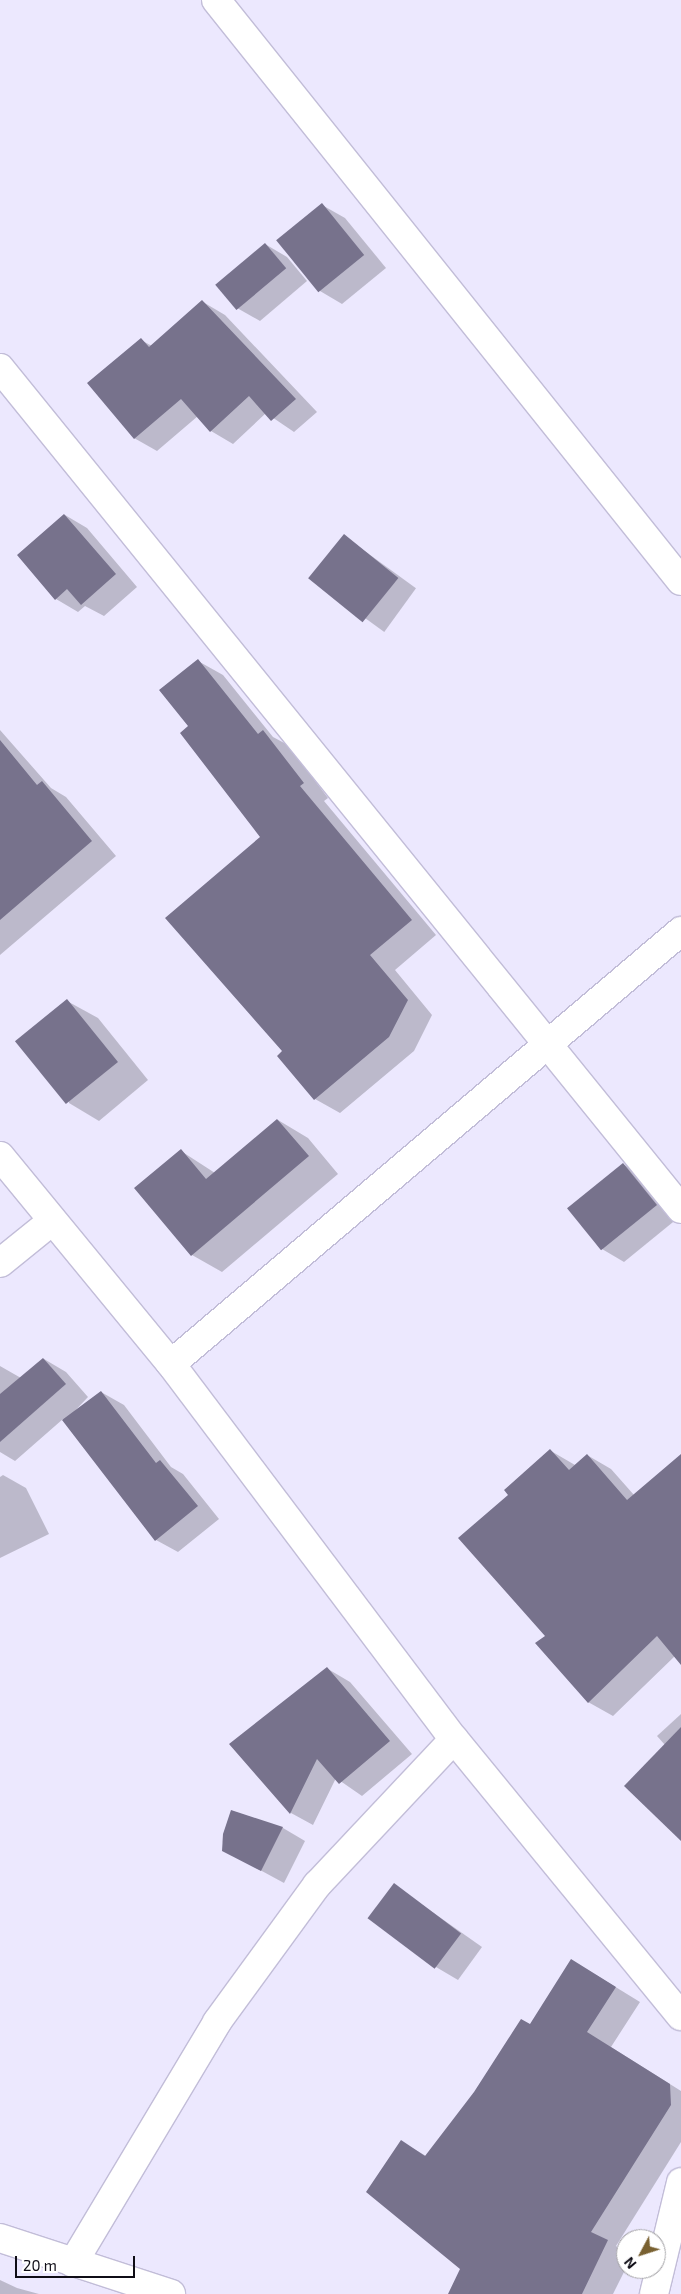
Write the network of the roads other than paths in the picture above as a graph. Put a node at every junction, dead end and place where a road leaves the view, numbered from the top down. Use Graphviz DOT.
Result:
graph roads {
  1 [pos="216,0"];
  2 [pos="0,368"];
  3 [pos="681,581"];
  4 [pos="681,932"];
  5 [pos="549,1045"];
  6 [pos="0,1156"];
  7 [pos="681,1209"];
  8 [pos="52,1221"];
  9 [pos="0,1263"];
  10 [pos="171,1364"];
  11 [pos="454,1739"];
  12 [pos="681,2016"];
  13 [pos="681,2182"];
  14 [pos="0,2238"];
  15 [pos="74,2263"];
  16 [pos="672,2267"];
  17 [pos="171,2294"];
  18 [pos="654,2294"];
  1 -- 3 [label="street"];
  2 -- 5 [label="street"];
  4 -- 5 [label="street"];
  5 -- 7 [label="street"];
  5 -- 10 [label="street"];
  6 -- 8 [label="street"];
  8 -- 9 [label="street"];
  8 -- 10 [label="street"];
  10 -- 11 [label="street"];
  11 -- 12 [label="street"];
  11 -- 15 [label="street"];
  13 -- 16 [label="street"];
  14 -- 15 [label="street"];
  15 -- 17 [label="street"];
  16 -- 18 [label="street"];
}
